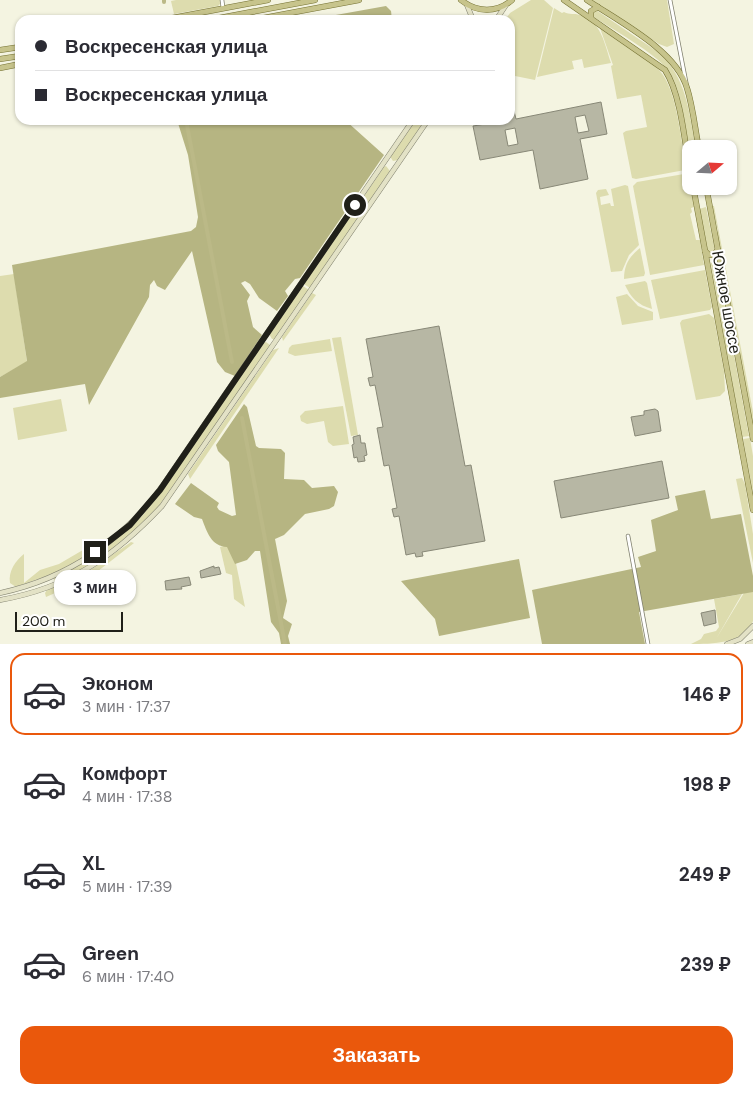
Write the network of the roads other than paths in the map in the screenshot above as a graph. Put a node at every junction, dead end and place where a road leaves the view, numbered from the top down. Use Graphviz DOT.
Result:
graph roads {
  1 [pos="222,0"];
  2 [pos="268,0"];
  3 [pos="315,0"];
  4 [pos="359,0"];
  5 [pos="461,0"];
  6 [pos="564,0"];
  7 [pos="587,0"];
  8 [pos="670,0"];
  9 [pos="510,2"];
  10 [pos="467,5"];
  11 [pos="598,7"];
  12 [pos="224,8"];
  13 [pos="190,15"];
  14 [pos="236,15"];
  15 [pos="280,15"];
  16 [pos="471,15"];
  17 [pos="500,15"];
  18 [pos="591,18"];
  19 [pos="15,48"];
  20 [pos="0,50"];
  21 [pos="15,57"];
  22 [pos="0,59"];
  23 [pos="15,65"];
  24 [pos="0,68"];
  25 [pos="687,87"];
  26 [pos="410,125"];
  27 [pos="425,125"];
  28 [pos="684,140"];
  29 [pos="697,140"];
  30 [pos="386,160"];
  31 [pos="397,166"];
  32 [pos="695,195"];
  33 [pos="708,195"];
  34 [pos="718,250"];
  35 [pos="705,251"];
  36 [pos="720,261"];
  37 [pos="708,264"];
  38 [pos="265,336"];
  39 [pos="275,342"];
  40 [pos="753,439"];
  41 [pos="753,510"];
  42 [pos="628,536"];
  43 [pos="54,576"];
  44 [pos="37,583"];
  45 [pos="58,583"];
  46 [pos="41,590"];
  47 [pos="0,593"];
  48 [pos="0,600"];
  49 [pos="753,626"];
  50 [pos="753,642"];
  51 [pos="648,644"];
  52 [pos="727,644"];
  53 [pos="748,644"];
  1 -- 12 [label="street"];
  2 -- 12 [label="main road"];
  3 -- 14 [label="main road"];
  4 -- 15 [label="main road"];
  5 -- 10 [label="main road"];
  6 -- 18 [label="main road"];
  7 -- 11 [label="main road"];
  8 -- 25 [label="street"];
  9 -- 10 [label="main road"];
  9 -- 17 [label="main road"];
  10 -- 16 [label="main road"];
  11 -- 18 [label="main road"];
  11 -- 25 [label="main road"];
  12 -- 13 [label="main road"];
  18 -- 28 [label="main road"];
  19 -- 20 [label="main road"];
  21 -- 22 [label="main road"];
  23 -- 24 [label="main road"];
  25 -- 29 [label="main road"];
  26 -- 30 [label="main road"];
  27 -- 31 [label="main road"];
  30 -- 31 [label="main road"];
  30 -- 38 [label="main road"];
  31 -- 39 [label="main road"];
  32 -- 35 [label="main road, Южное шоссе"];
  33 -- 34 [label="main road, Южное шоссе"];
  34 -- 35 [label="main road"];
  34 -- 36 [label="main road, Южное шоссе"];
  35 -- 37 [label="main road, Южное шоссе"];
  36 -- 37 [label="main road"];
  36 -- 40 [label="main road, Южное шоссе"];
  37 -- 41 [label="main road, Южное шоссе"];
  38 -- 39 [label="main road"];
  38 -- 43 [label="main road"];
  39 -- 45 [label="main road"];
  42 -- 51 [label="street"];
  43 -- 44 [label="main road"];
  43 -- 45 [label="main road"];
  44 -- 46 [label="main road"];
  44 -- 47 [label="main road"];
  45 -- 46 [label="main road"];
  46 -- 48 [label="main road"];
  49 -- 52 [label="main road"];
  50 -- 53 [label="main road"];
}
